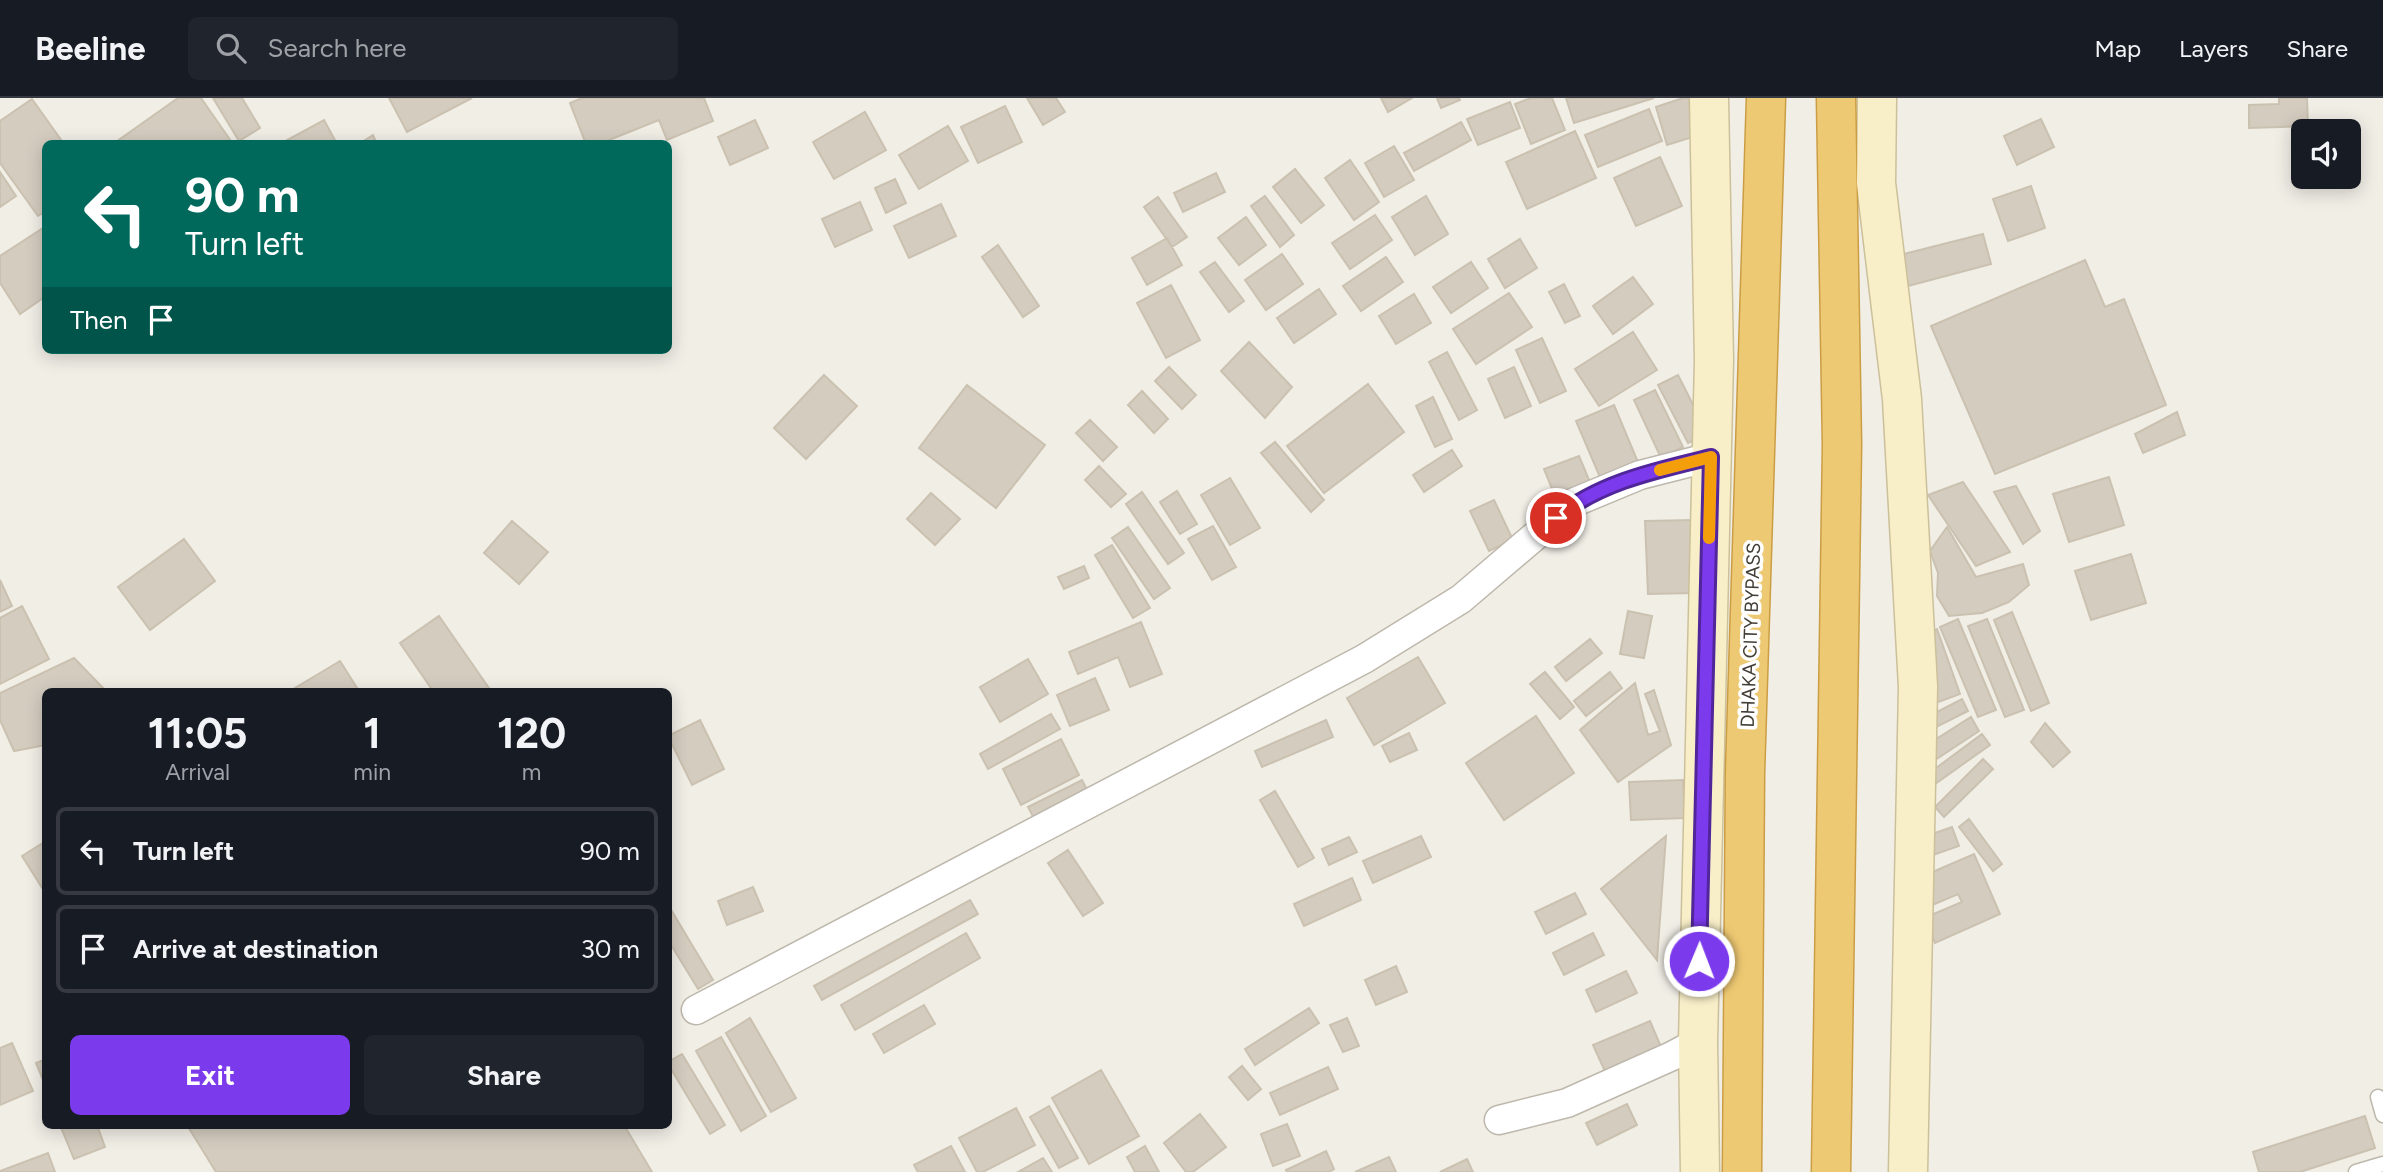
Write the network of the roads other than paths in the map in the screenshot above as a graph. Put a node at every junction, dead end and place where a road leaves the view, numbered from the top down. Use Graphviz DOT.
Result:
graph roads {
  1 [pos="1709,98"];
  2 [pos="1766,98"];
  3 [pos="1836,98"];
  4 [pos="1877,98"];
  5 [pos="1711,457"];
  6 [pos="696,1010"];
  7 [pos="1698,1042"];
  8 [pos="2378,1097"];
  9 [pos="2383,1115"];
  10 [pos="1499,1120"];
  11 [pos="2383,1164"];
  12 [pos="1700,1172"];
  13 [pos="1742,1172"];
  14 [pos="1831,1172"];
  15 [pos="1908,1172"];
  16 [pos="2356,1172"];
  1 -- 5 [label="main road"];
  2 -- 13 [label="highway, DHAKA CITY BYPASS"];
  3 -- 14 [label="highway"];
  4 -- 15 [label="main road"];
  5 -- 6 [label="street"];
  5 -- 7 [label="main road"];
  7 -- 10 [label="street"];
  7 -- 12 [label="main road"];
  8 -- 9 [label="lane"];
  11 -- 16 [label="lane"];
}
